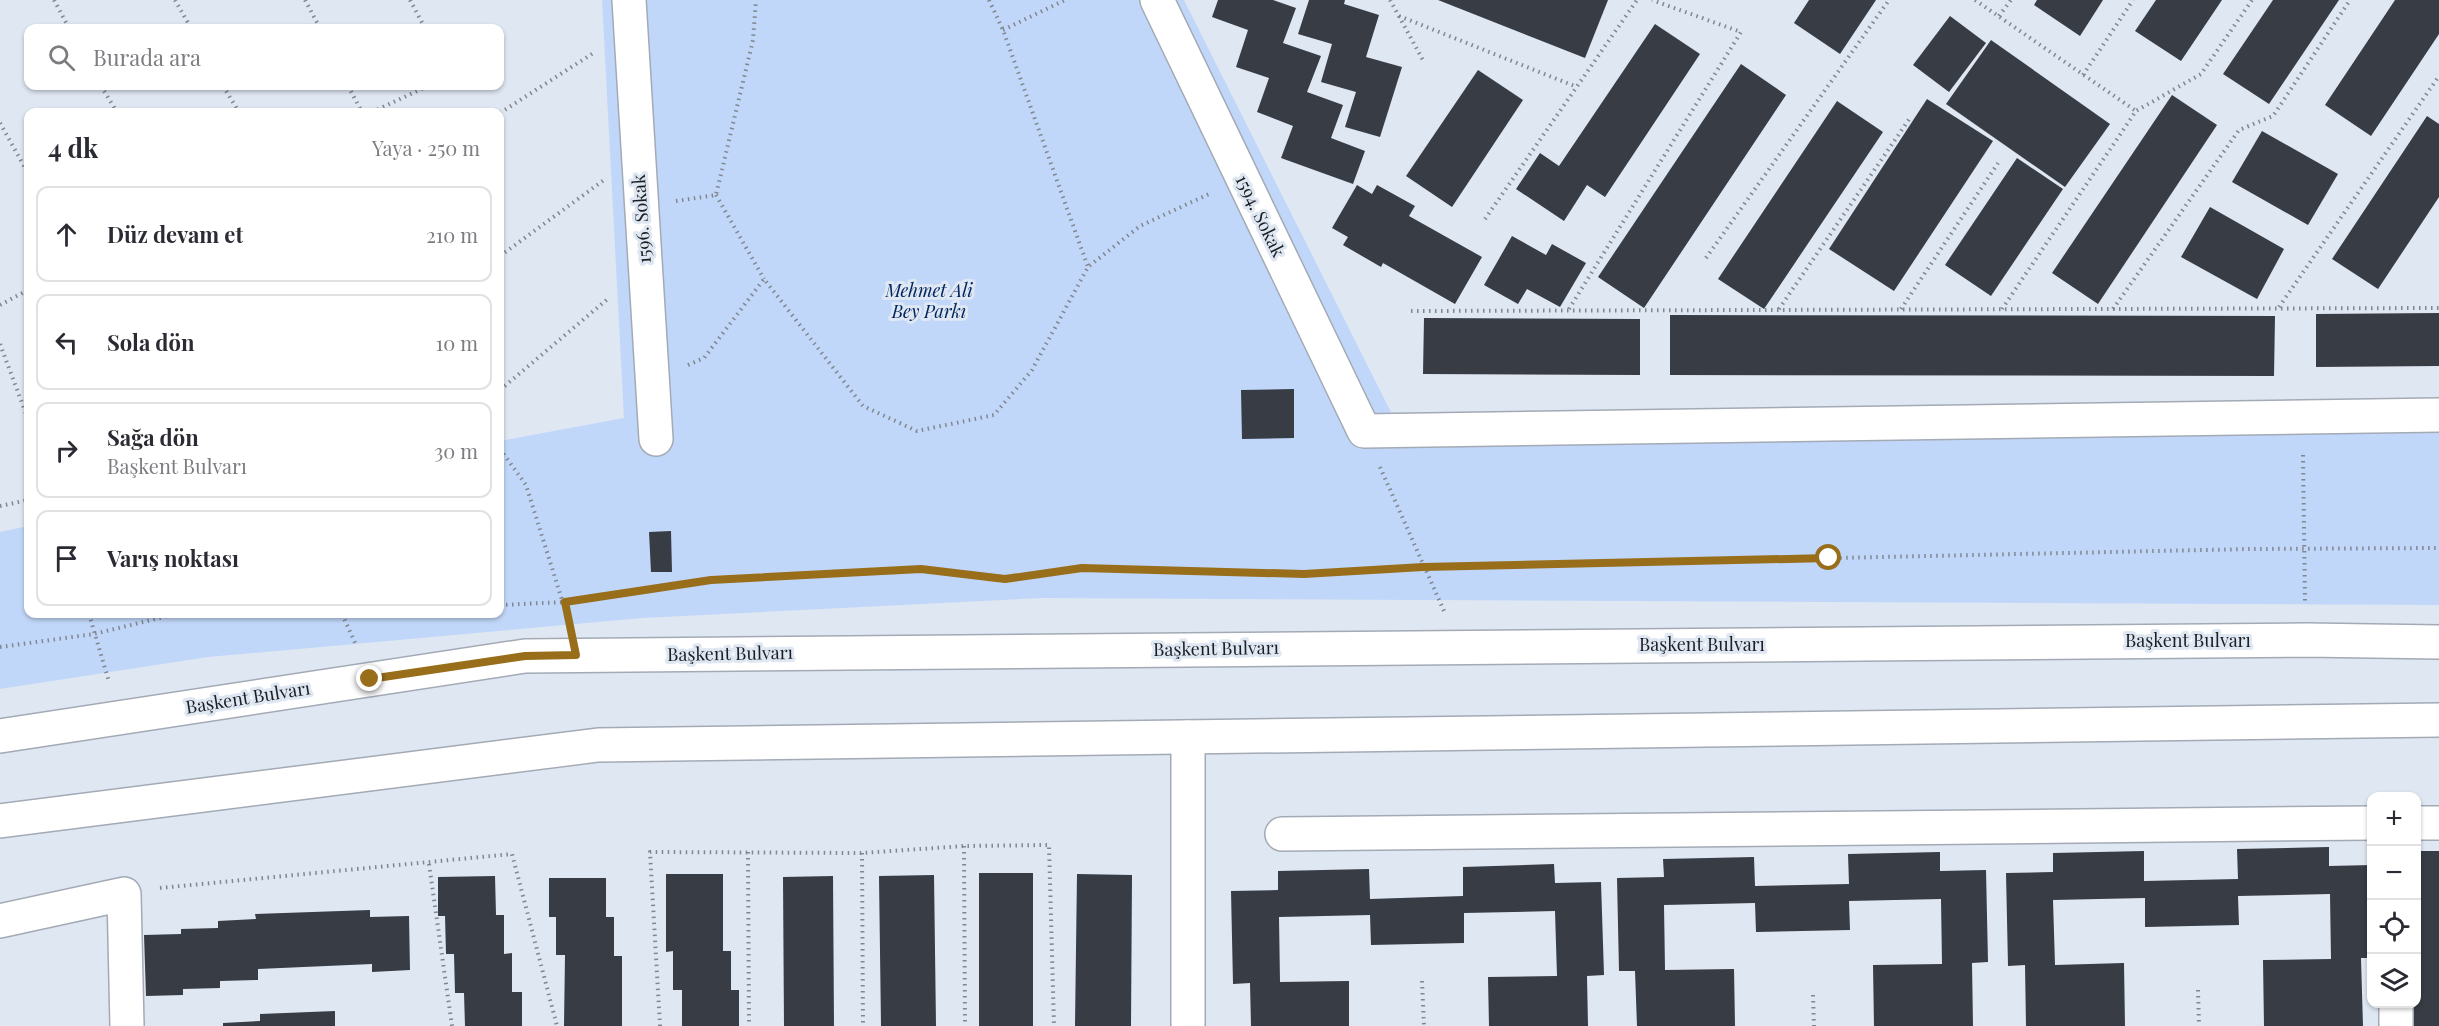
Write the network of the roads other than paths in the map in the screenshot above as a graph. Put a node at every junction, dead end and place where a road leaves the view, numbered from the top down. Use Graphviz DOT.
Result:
graph roads {
  1 [pos="1157,0"];
  2 [pos="630,14"];
  3 [pos="2439,415"];
  4 [pos="656,439"];
  5 [pos="2439,642"];
  6 [pos="2439,720"];
  7 [pos="0,736"];
  8 [pos="1188,737"];
  9 [pos="0,821"];
  10 [pos="2367,823"];
  11 [pos="2421,823"];
  12 [pos="2439,823"];
  13 [pos="1282,834"];
  14 [pos="0,921"];
  15 [pos="2396,1008"];
  16 [pos="127,1026"];
  17 [pos="1188,1026"];
  18 [pos="2396,1026"];
  1 -- 3 [label="main road, 1594. Sokak"];
  2 -- 4 [label="main road, 1596. Sokak"];
  5 -- 7 [label="main road, Başkent Bulvarı"];
  6 -- 8 [label="main road"];
  8 -- 9 [label="main road"];
  8 -- 17 [label="main road"];
  10 -- 13 [label="main road"];
  11 -- 12 [label="main road"];
  14 -- 16 [label="main road"];
  15 -- 18 [label="main road"];
}
